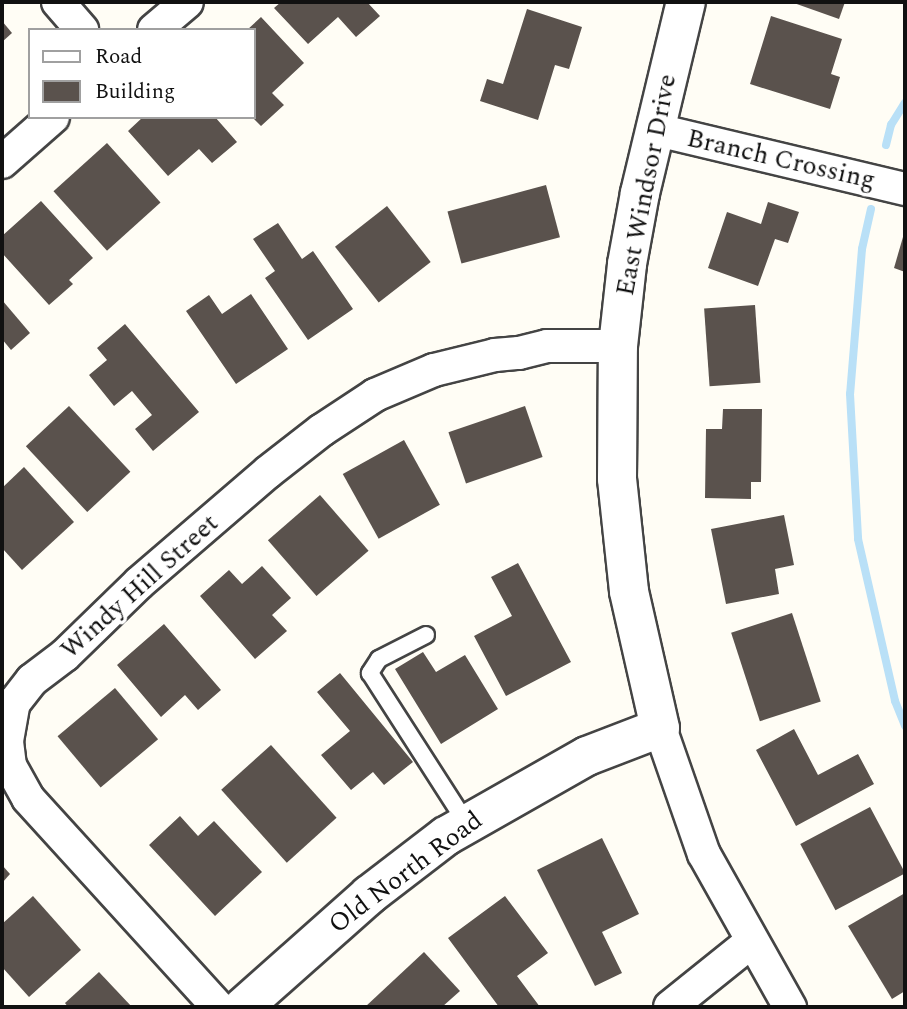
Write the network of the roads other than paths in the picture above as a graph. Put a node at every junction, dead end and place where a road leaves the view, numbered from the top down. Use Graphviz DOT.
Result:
graph roads {
  1 [pos="58,2"];
  2 [pos="187,2"];
  3 [pos="686,2"];
  4 [pos="80,28"];
  5 [pos="156,28"];
  6 [pos="51,119"];
  7 [pos="657,130"];
  8 [pos="2,162"];
  9 [pos="905,190"];
  10 [pos="618,346"];
  11 [pos="426,635"];
  12 [pos="660,728"];
  13 [pos="467,824"];
  14 [pos="752,941"];
  15 [pos="218,1007"];
  16 [pos="243,1007"];
  17 [pos="670,1007"];
  18 [pos="790,1007"];
  1 -- 4 [label="street"];
  2 -- 5 [label="street"];
  3 -- 7 [label="street, East Windsor Drive"];
  6 -- 8 [label="street"];
  7 -- 9 [label="street, Branch Crossing"];
  7 -- 10 [label="street, East Windsor Drive"];
  10 -- 12 [label="street, East Windsor Drive"];
  10 -- 15 [label="street, Windy Hill Street"];
  11 -- 13 [label="lane"];
  12 -- 13 [label="street, Old North Road"];
  12 -- 14 [label="street, East Windsor Drive"];
  13 -- 16 [label="street, Old North Road"];
  14 -- 17 [label="street"];
  14 -- 18 [label="street, East Windsor Drive"];
}
